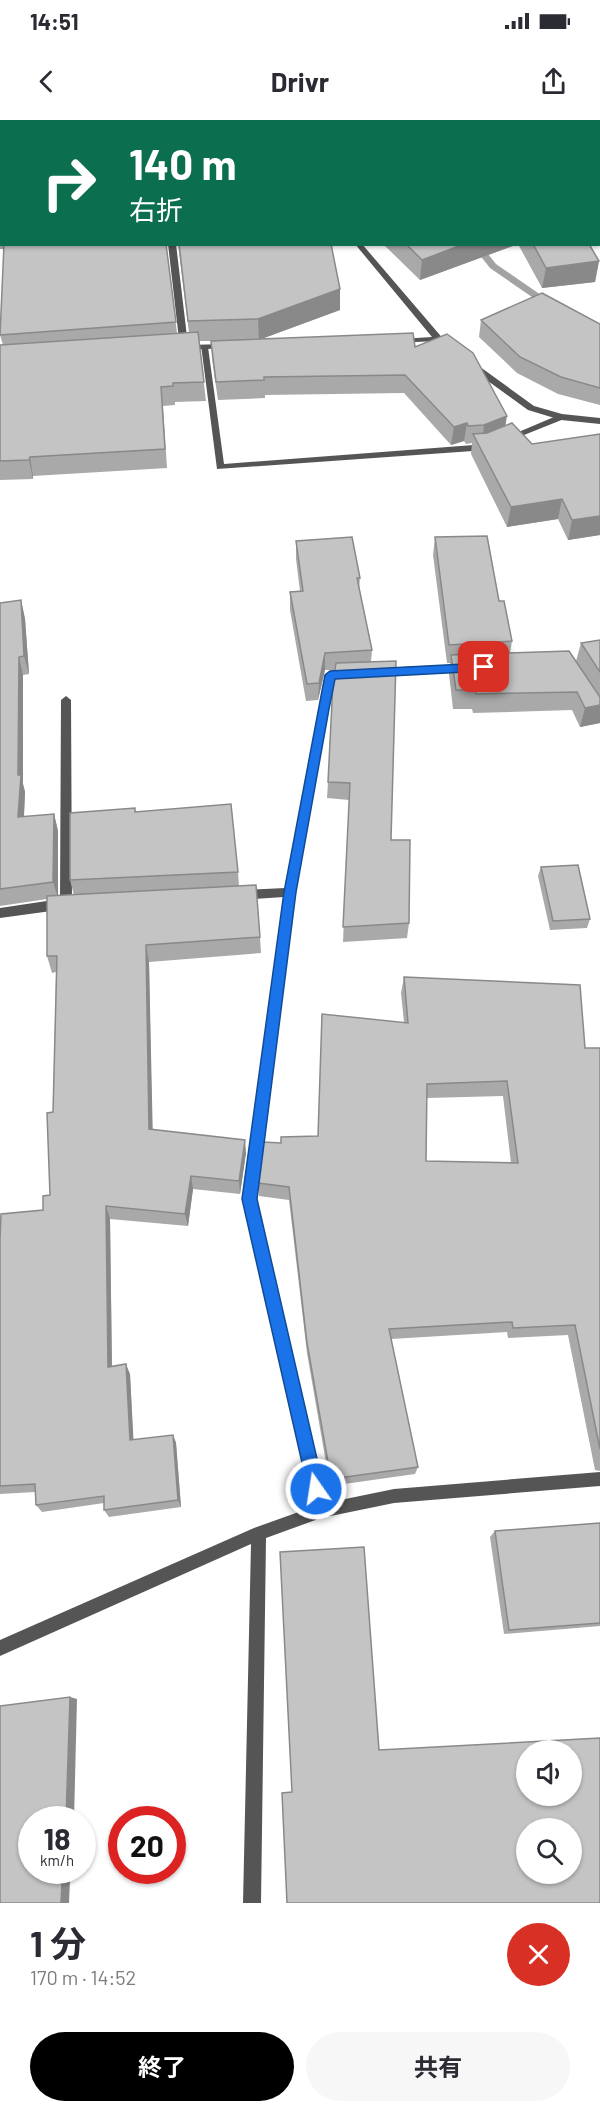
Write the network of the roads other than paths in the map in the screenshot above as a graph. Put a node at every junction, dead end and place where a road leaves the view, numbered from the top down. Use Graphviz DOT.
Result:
graph roads {
  1 [pos="172,246"];
  2 [pos="360,246"];
  3 [pos="437,339"];
  4 [pos="390,341"];
  5 [pos="239,346"];
  6 [pos="446,346"];
  7 [pos="184,347"];
  8 [pos="204,347"];
  9 [pos="173,348"];
  10 [pos="465,360"];
  11 [pos="561,417"];
  12 [pos="600,421"];
  13 [pos="481,667"];
  14 [pos="66,700"];
  15 [pos="290,892"];
  16 [pos="231,896"];
  17 [pos="0,913"];
  18 [pos="600,1479"];
  19 [pos="321,1511"];
  20 [pos="259,1533"];
  21 [pos="0,1648"];
  22 [pos="252,1903"];
  1 -- 7 [label="street"];
  2 -- 3 [label="street"];
  3 -- 4 [label="street"];
  3 -- 6 [label="street"];
  5 -- 8 [label="street"];
  7 -- 8 [label="street"];
  7 -- 9 [label="street"];
  8 -- 11 [label="street"];
  10 -- 11 [label="street"];
  11 -- 12 [label="street"];
  13 -- 15 [label="street"];
  14 -- 17 [label="street"];
  15 -- 16 [label="street"];
  15 -- 19 [label="street"];
  18 -- 19 [label="street"];
  19 -- 20 [label="street"];
  20 -- 21 [label="street"];
  20 -- 22 [label="street"];
}
